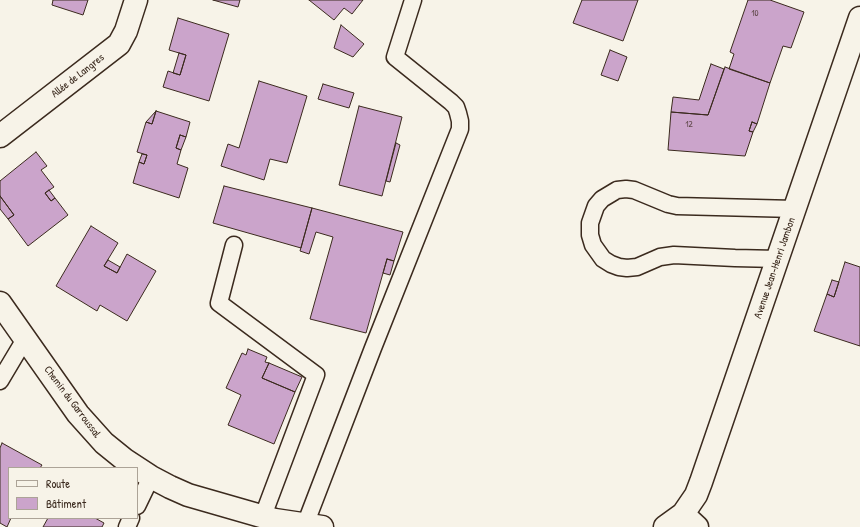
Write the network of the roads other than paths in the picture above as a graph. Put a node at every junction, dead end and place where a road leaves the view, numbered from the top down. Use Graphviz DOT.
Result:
graph roads {
  1 [pos="136,0"];
  2 [pos="413,0"];
  3 [pos="860,18"];
  4 [pos="0,136"];
  5 [pos="795,209"];
  6 [pos="234,245"];
  7 [pos="778,259"];
  8 [pos="0,303"];
  9 [pos="25,338"];
  10 [pos="0,381"];
  11 [pos="135,467"];
  12 [pos="138,469"];
  13 [pos="151,477"];
  14 [pos="138,504"];
  15 [pos="263,516"];
  16 [pos="690,521"];
  17 [pos="313,526"];
  18 [pos="665,527"];
  1 -- 4 [label="street, Allée de Langres"];
  2 -- 17 [label="lane"];
  3 -- 5 [label="street, Avenue Jean-Henri Jambon"];
  5 -- 7 [label="street, Avenue Jean-Henri Jambon"];
  5 -- 7 [label="lane"];
  6 -- 15 [label="lane"];
  7 -- 16 [label="street, Avenue Jean-Henri Jambon"];
  8 -- 9 [label="street, Chemin du Garroussal"];
  9 -- 10 [label="lane"];
  9 -- 11 [label="street, Chemin du Garroussal"];
  12 -- 13 [label="street, Chemin du Garroussal"];
  13 -- 14 [label="lane"];
  13 -- 15 [label="street, Chemin du Garroussal"];
  15 -- 17 [label="street, Chemin du Garroussal"];
  16 -- 18 [label="street"];
}
